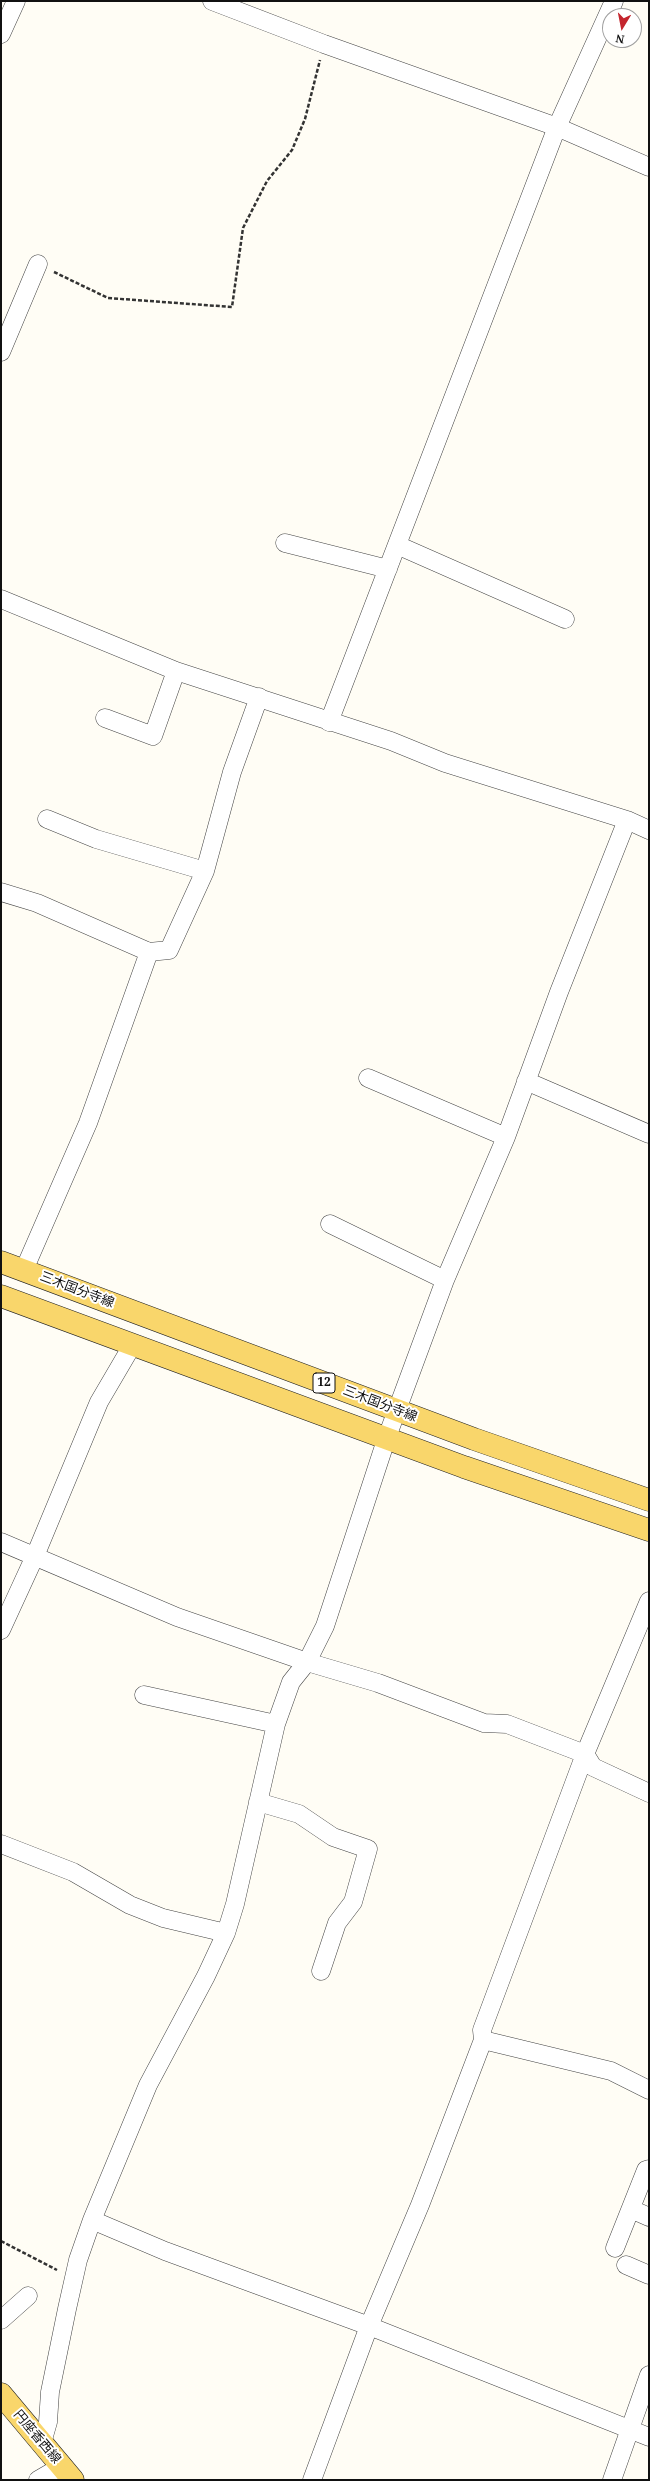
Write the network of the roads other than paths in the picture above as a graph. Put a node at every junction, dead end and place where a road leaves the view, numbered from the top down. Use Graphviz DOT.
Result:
graph roads {
  1 [pos="16,1"];
  2 [pos="212,1"];
  3 [pos="614,1"];
  4 [pos="1,34"];
  5 [pos="557,127"];
  6 [pos="649,167"];
  7 [pos="38,264"];
  8 [pos="1,352"];
  9 [pos="285,543"];
  10 [pos="397,545"];
  11 [pos="388,569"];
  12 [pos="1,599"];
  13 [pos="565,619"];
  14 [pos="176,671"];
  15 [pos="259,697"];
  16 [pos="105,718"];
  17 [pos="329,722"];
  18 [pos="47,819"];
  19 [pos="627,820"];
  20 [pos="649,830"];
  21 [pos="205,871"];
  22 [pos="1,892"];
  23 [pos="149,952"];
  24 [pos="368,1078"];
  25 [pos="526,1081"];
  26 [pos="649,1134"];
  27 [pos="506,1137"];
  28 [pos="330,1224"];
  29 [pos="1,1262"];
  30 [pos="24,1270"];
  31 [pos="445,1280"];
  32 [pos="1,1296"];
  33 [pos="133,1344"];
  34 [pos="396,1410"];
  35 [pos="387,1437"];
  36 [pos="649,1500"];
  37 [pos="649,1530"];
  38 [pos="1,1542"];
  39 [pos="35,1556"];
  40 [pos="649,1601"];
  41 [pos="1,1630"];
  42 [pos="307,1662"];
  43 [pos="144,1695"];
  44 [pos="276,1724"];
  45 [pos="585,1754"];
  46 [pos="649,1793"];
  47 [pos="258,1802"];
  48 [pos="1,1844"];
  49 [pos="226,1933"];
  50 [pos="320,1971"];
  51 [pos="483,2040"];
  52 [pos="649,2090"];
  53 [pos="649,2169"];
  54 [pos="631,2209"];
  55 [pos="649,2217"];
  56 [pos="92,2220"];
  57 [pos="615,2248"];
  58 [pos="626,2265"];
  59 [pos="649,2275"];
  60 [pos="28,2296"];
  61 [pos="1,2320"];
  62 [pos="368,2326"];
  63 [pos="649,2375"];
  64 [pos="1,2394"];
  65 [pos="629,2430"];
  66 [pos="649,2437"];
  67 [pos="42,2443"];
  68 [pos="67,2473"];
  69 [pos="38,2480"];
  70 [pos="312,2480"];
  71 [pos="612,2480"];
  1 -- 4 [label="street"];
  2 -- 5 [label="street"];
  3 -- 5 [label="street"];
  5 -- 6 [label="street"];
  5 -- 10 [label="street"];
  7 -- 8 [label="street"];
  9 -- 11 [label="street"];
  10 -- 11 [label="street"];
  10 -- 13 [label="street"];
  11 -- 17 [label="street"];
  12 -- 14 [label="street"];
  14 -- 15 [label="street"];
  14 -- 16 [label="street"];
  15 -- 17 [label="street"];
  15 -- 21 [label="street"];
  17 -- 19 [label="street"];
  18 -- 21 [label="street"];
  19 -- 20 [label="street"];
  19 -- 25 [label="street"];
  21 -- 23 [label="street"];
  22 -- 23 [label="street"];
  23 -- 30 [label="street"];
  24 -- 27 [label="street"];
  25 -- 26 [label="street"];
  25 -- 27 [label="street"];
  27 -- 31 [label="street"];
  28 -- 31 [label="street"];
  29 -- 30 [label="main road, 三木国分寺線 / 12"];
  30 -- 34 [label="main road, 三木国分寺線 / 12"];
  31 -- 34 [label="street"];
  32 -- 33 [label="main road, 12"];
  33 -- 35 [label="main road, 12"];
  33 -- 39 [label="street"];
  34 -- 35 [label="street"];
  34 -- 36 [label="main road, 三木国分寺線 / 12"];
  35 -- 37 [label="main road, 12"];
  35 -- 42 [label="street"];
  38 -- 39 [label="street"];
  39 -- 41 [label="street"];
  39 -- 42 [label="street"];
  40 -- 45 [label="street"];
  42 -- 44 [label="street"];
  42 -- 45 [label="street"];
  43 -- 44 [label="street"];
  44 -- 47 [label="street"];
  45 -- 46 [label="street"];
  45 -- 51 [label="street"];
  47 -- 49 [label="street"];
  47 -- 50 [label="street"];
  48 -- 49 [label="street"];
  49 -- 56 [label="street"];
  51 -- 52 [label="street"];
  51 -- 62 [label="street"];
  53 -- 54 [label="street"];
  54 -- 55 [label="street"];
  54 -- 57 [label="street"];
  56 -- 62 [label="street"];
  56 -- 67 [label="street"];
  58 -- 59 [label="street"];
  60 -- 61 [label="street"];
  62 -- 65 [label="street"];
  62 -- 70 [label="street"];
  63 -- 65 [label="street"];
  64 -- 67 [label="main road, 円座香西線"];
  65 -- 66 [label="street"];
  65 -- 71 [label="street"];
  67 -- 68 [label="main road, 円座香西線"];
  68 -- 69 [label="street"];
}
